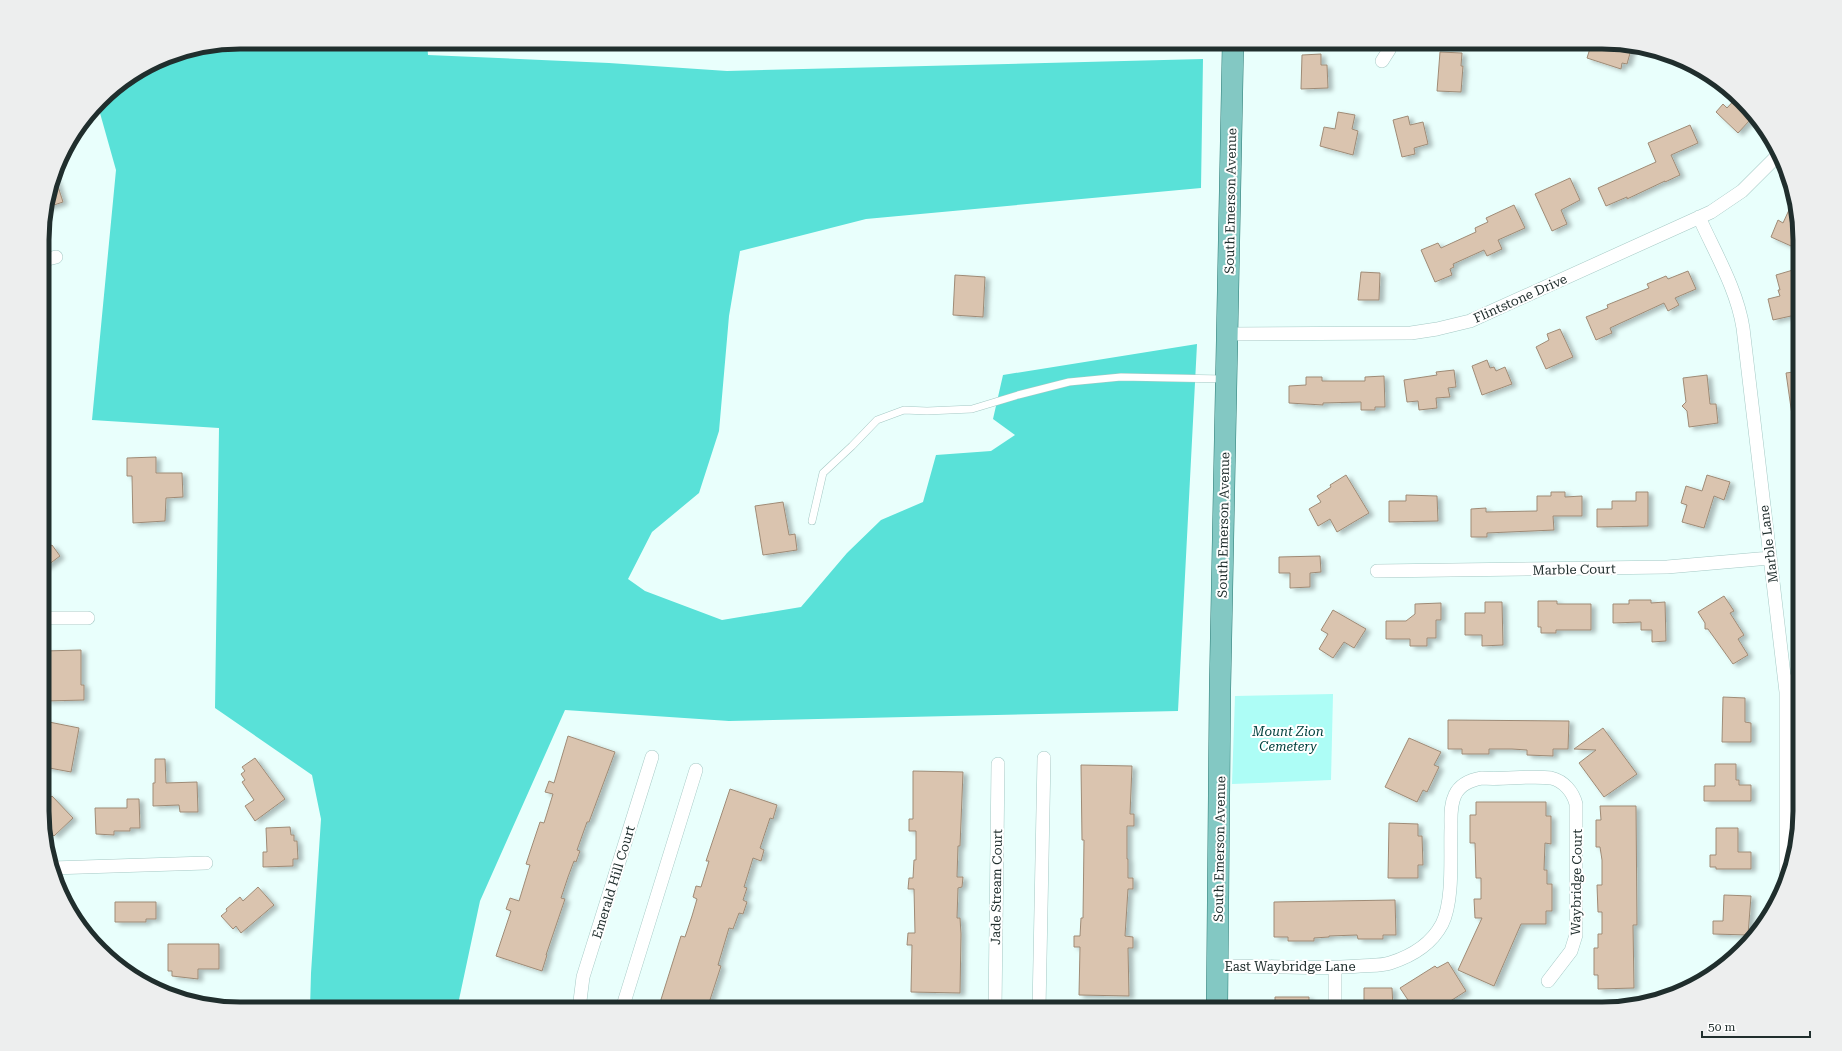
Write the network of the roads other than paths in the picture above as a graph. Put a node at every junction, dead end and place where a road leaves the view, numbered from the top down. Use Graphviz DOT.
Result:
graph roads {
  1 [pos="1233,49"];
  2 [pos="1389,49"];
  3 [pos="1382,61"];
  4 [pos="1774,159"];
  5 [pos="1699,217"];
  6 [pos="1227,334"];
  7 [pos="1226,379"];
  8 [pos="812,521"];
  9 [pos="1770,558"];
  10 [pos="1377,571"];
  11 [pos="49,618"];
  12 [pos="88,618"];
  13 [pos="1785,681"];
  14 [pos="1793,681"];
  15 [pos="652,756"];
  16 [pos="1044,758"];
  17 [pos="998,764"];
  18 [pos="696,770"];
  19 [pos="1558,781"];
  20 [pos="206,863"];
  21 [pos="1786,864"];
  22 [pos="57,868"];
  23 [pos="1217,966"];
  24 [pos="1335,968"];
  25 [pos="1548,981"];
  26 [pos="580,1002"];
  27 [pos="624,1002"];
  28 [pos="995,1002"];
  29 [pos="1039,1002"];
  30 [pos="1217,1002"];
  31 [pos="1335,1002"];
  1 -- 6 [label="main road, South Emerson Avenue"];
  2 -- 3 [label="street"];
  4 -- 5 [label="street, Flintstone Drive"];
  5 -- 6 [label="street, Flintstone Drive"];
  5 -- 9 [label="street, Marble Lane"];
  6 -- 7 [label="main road, South Emerson Avenue"];
  7 -- 8 [label="lane"];
  7 -- 23 [label="main road, South Emerson Avenue"];
  9 -- 10 [label="street, Marble Court"];
  9 -- 13 [label="street, Marble Lane"];
  11 -- 12 [label="street"];
  13 -- 14 [label="street"];
  13 -- 21 [label="street, Marble Lane"];
  15 -- 26 [label="street, Emerald Hill Court"];
  16 -- 29 [label="street"];
  17 -- 28 [label="street, Jade Stream Court"];
  18 -- 27 [label="street"];
  19 -- 24 [label="street, East Waybridge Lane"];
  19 -- 25 [label="street, Waybridge Court"];
  20 -- 22 [label="street"];
  23 -- 24 [label="street, East Waybridge Lane"];
  23 -- 30 [label="main road, South Emerson Avenue"];
  24 -- 31 [label="street"];
}
